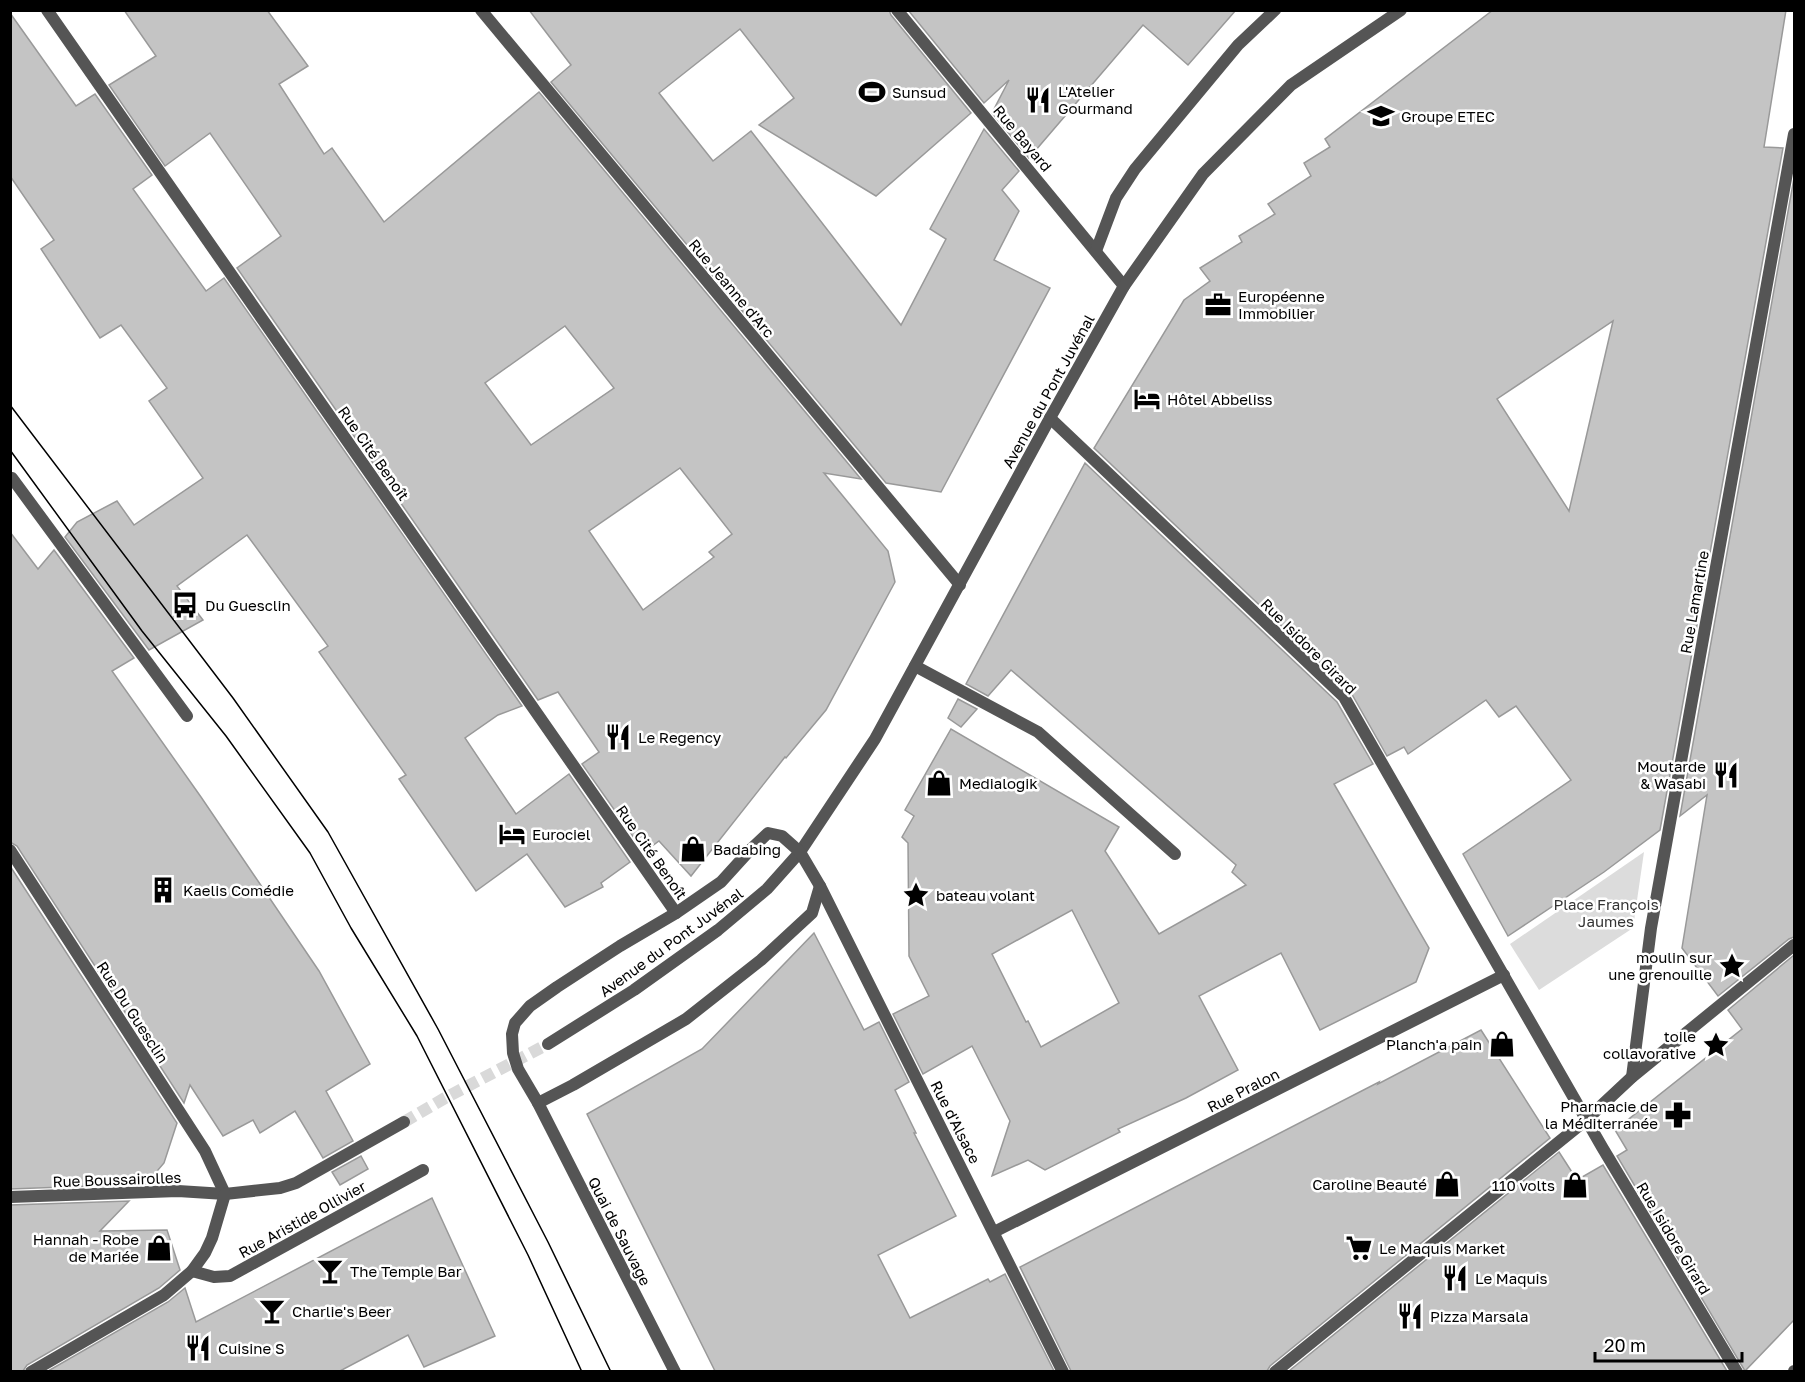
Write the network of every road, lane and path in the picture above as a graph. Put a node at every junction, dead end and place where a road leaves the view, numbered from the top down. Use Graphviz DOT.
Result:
graph roads {
  1 [pos="47,10"];
  2 [pos="481,10"];
  3 [pos="897,10"];
  4 [pos="1275,10"];
  5 [pos="1401,10"];
  6 [pos="1794,134"];
  7 [pos="1096,250"];
  8 [pos="1124,286"];
  9 [pos="1050,418"];
  10 [pos="12,478"];
  11 [pos="960,585"];
  12 [pos="915,666"];
  13 [pos="187,716"];
  14 [pos="10,849"];
  15 [pos="800,852"];
  16 [pos="1175,854"];
  17 [pos="820,886"];
  18 [pos="676,913"];
  19 [pos="1794,945"];
  20 [pos="1504,975"];
  21 [pos="548,1044"];
  22 [pos="1632,1077"];
  23 [pos="538,1103"];
  24 [pos="1586,1120"];
  25 [pos="404,1122"];
  26 [pos="423,1170"];
  27 [pos="225,1194"];
  28 [pos="10,1197"];
  29 [pos="994,1232"];
  30 [pos="192,1271"];
  31 [pos="30,1371"];
  32 [pos="675,1371"];
  33 [pos="1064,1371"];
  34 [pos="1275,1371"];
  35 [pos="1737,1371"];
  1 -- 18 [label="street, Rue Cité Benoît"];
  2 -- 11 [label="street, Rue Jeanne d'Arc"];
  3 -- 7 [label="street, Rue Bayard"];
  4 -- 7 [label="street"];
  5 -- 8 [label="street, Avenue du Pont Juvénal"];
  6 -- 22 [label="street, Rue Lamartine"];
  7 -- 8 [label="street, Rue Bayard"];
  8 -- 9 [label="street, Avenue du Pont Juvénal"];
  9 -- 11 [label="street, Avenue du Pont Juvénal"];
  9 -- 20 [label="street, Rue Isidore Girard"];
  10 -- 13 [label="street"];
  11 -- 12 [label="street, Avenue du Pont Juvénal"];
  12 -- 15 [label="street, Avenue du Pont Juvénal"];
  12 -- 16 [label="street"];
  14 -- 27 [label="street, Rue Du Guesclin"];
  15 -- 17 [label="street, Avenue du Pont Juvénal"];
  15 -- 18 [label="street, Avenue du Pont Juvénal"];
  15 -- 21 [label="street, Avenue du Pont Juvénal"];
  17 -- 23 [label="street"];
  17 -- 29 [label="street, Rue d'Alsace"];
  18 -- 23 [label="street, Avenue du Pont Juvénal"];
  19 -- 22 [label="street"];
  20 -- 24 [label="street"];
  20 -- 29 [label="street, Rue Pralon"];
  22 -- 24 [label="street"];
  23 -- 32 [label="street, Quai de Sauvage"];
  24 -- 34 [label="street"];
  24 -- 35 [label="street, Rue Isidore Girard"];
  25 -- 27 [label="street"];
  26 -- 30 [label="street, Rue Aristide Ollivier"];
  27 -- 28 [label="street, Rue Boussairolles"];
  27 -- 30 [label="street"];
  29 -- 33 [label="street, Rue d'Alsace"];
  30 -- 31 [label="street"];
}
